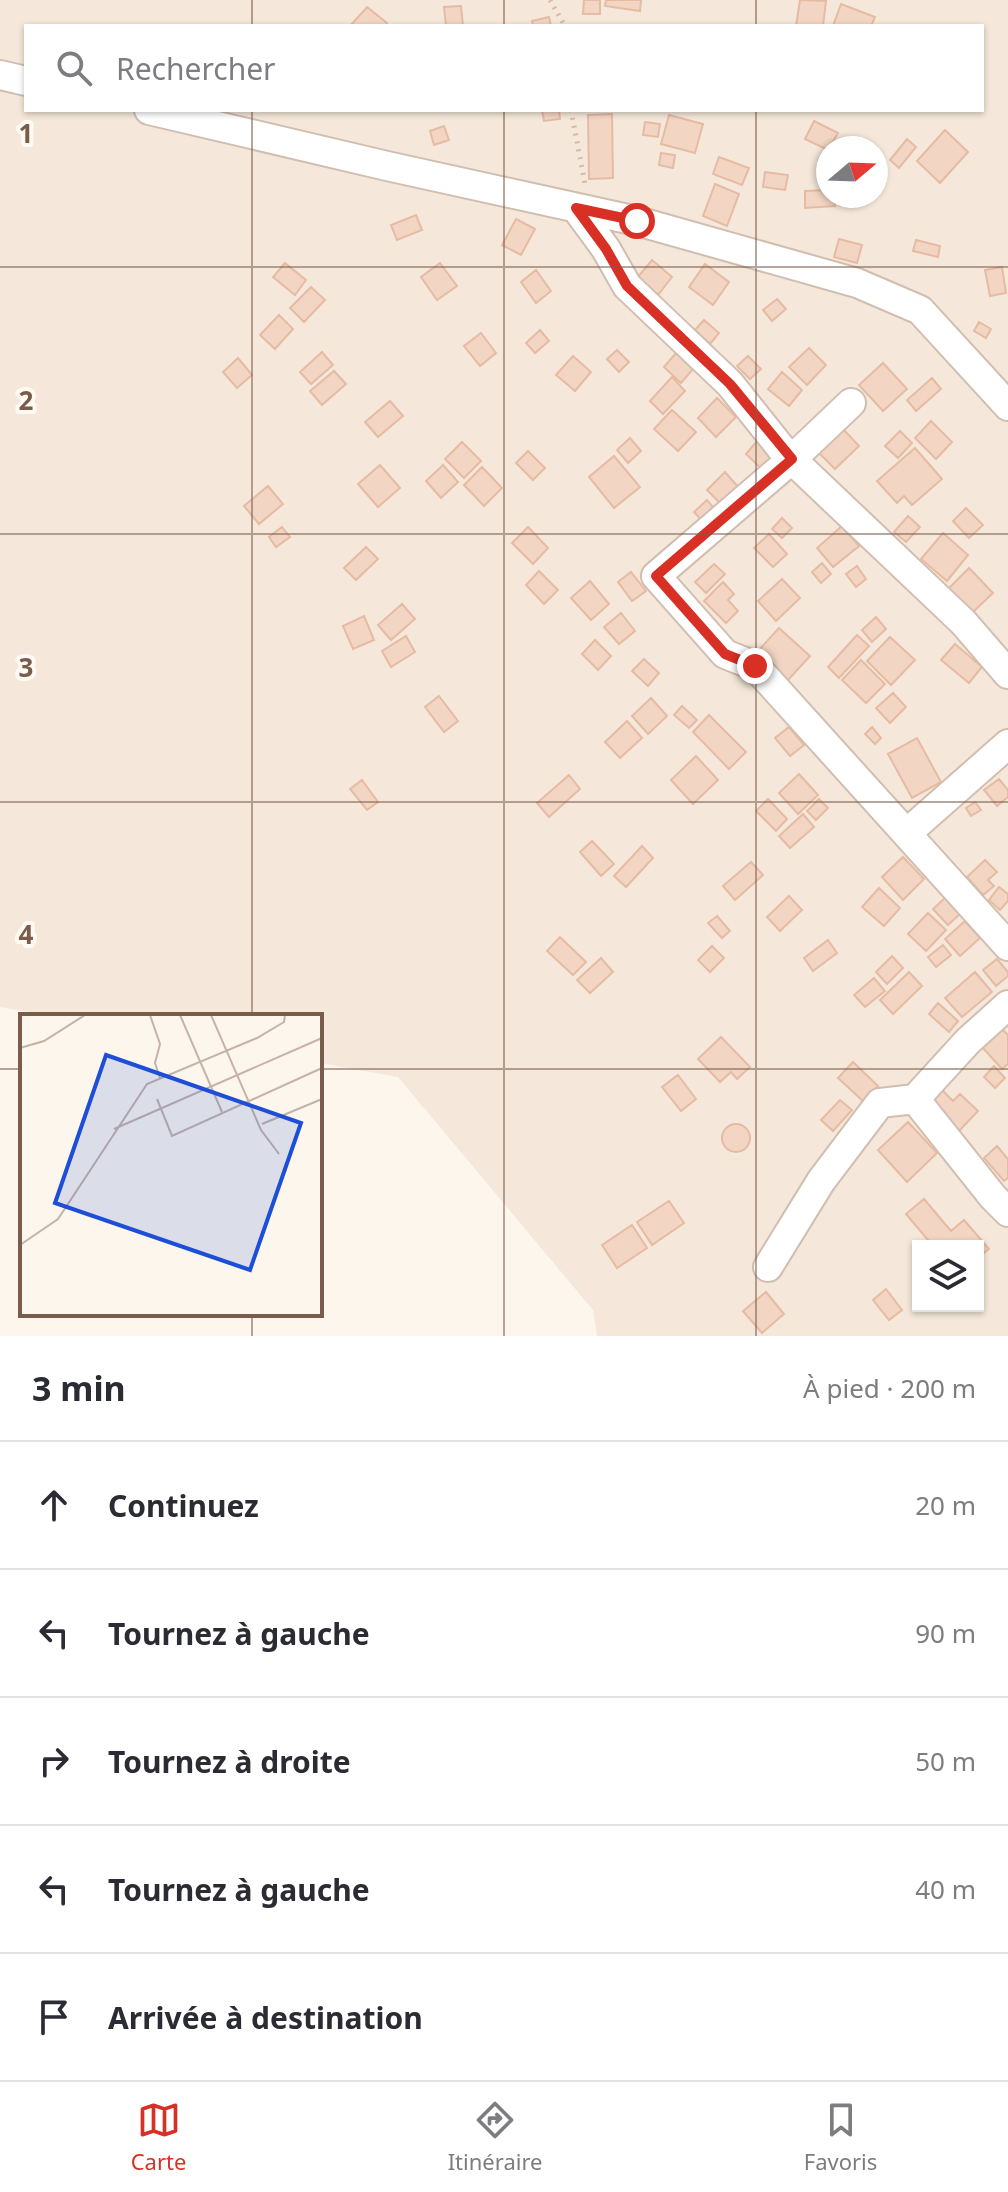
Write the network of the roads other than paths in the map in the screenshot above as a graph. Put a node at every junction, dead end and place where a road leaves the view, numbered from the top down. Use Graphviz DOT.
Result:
graph roads {
  1 [pos="0,75"];
  2 [pos="24,81"];
  3 [pos="158,112"];
  4 [pos="584,209"];
  5 [pos="997,374"];
  6 [pos="851,403"];
  7 [pos="1008,406"];
  8 [pos="792,459"];
  9 [pos="1008,674"];
  10 [pos="1008,744"];
  11 [pos="907,833"];
  12 [pos="1008,946"];
  13 [pos="1008,1005"];
  14 [pos="915,1099"];
  15 [pos="1008,1212"];
  16 [pos="768,1267"];
  1 -- 2 [label="street"];
  3 -- 4 [label="street"];
  4 -- 5 [label="street"];
  4 -- 8 [label="street"];
  5 -- 7 [label="street"];
  6 -- 8 [label="street"];
  8 -- 9 [label="street"];
  8 -- 11 [label="street"];
  10 -- 11 [label="street"];
  11 -- 12 [label="street"];
  13 -- 14 [label="street"];
  14 -- 15 [label="street"];
  14 -- 16 [label="street"];
}
